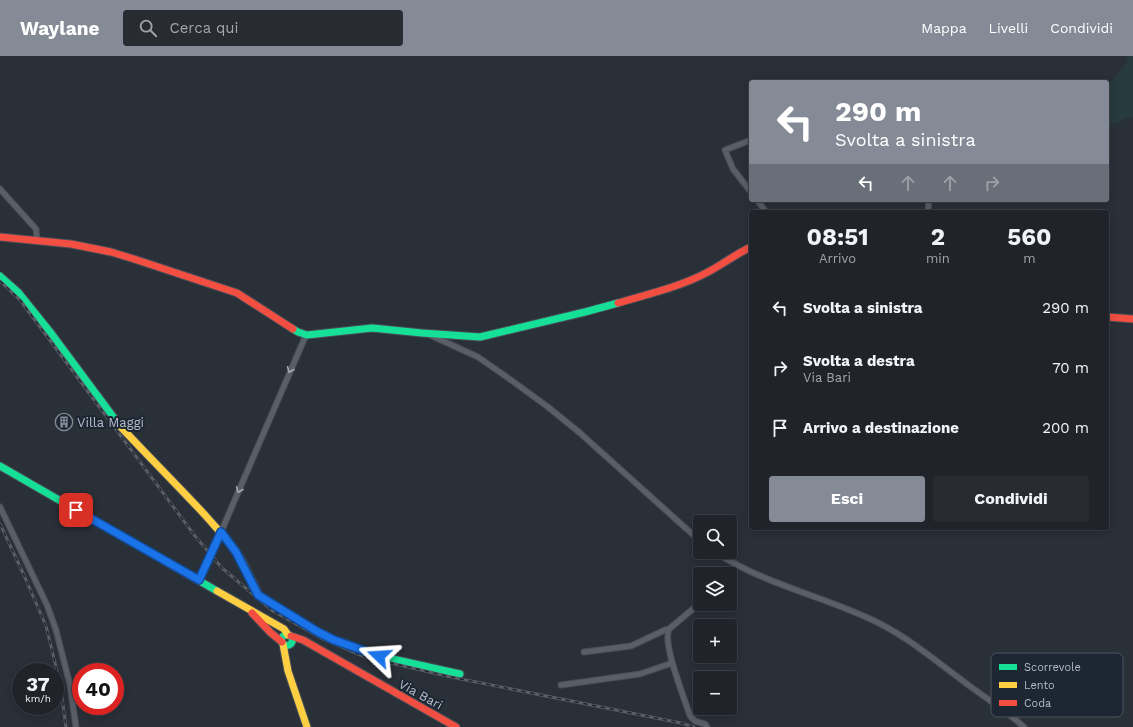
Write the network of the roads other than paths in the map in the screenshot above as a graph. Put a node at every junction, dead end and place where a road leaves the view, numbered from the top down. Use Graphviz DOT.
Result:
graph roads {
  1 [pos="749,141"];
  2 [pos="0,189"];
  3 [pos="749,189"];
  4 [pos="0,237"];
  5 [pos="37,240"];
  6 [pos="749,248"];
  7 [pos="0,276"];
  8 [pos="1109,317"];
  9 [pos="1133,319"];
  10 [pos="425,333"];
  11 [pos="306,335"];
  12 [pos="0,466"];
  13 [pos="0,507"];
  14 [pos="221,532"];
  15 [pos="693,535"];
  16 [pos="726,559"];
  17 [pos="736,564"];
  18 [pos="734,567"];
  19 [pos="199,580"];
  20 [pos="248,609"];
  21 [pos="693,609"];
  22 [pos="669,629"];
  23 [pos="287,641"];
  24 [pos="584,652"];
  25 [pos="672,663"];
  26 [pos="460,674"];
  27 [pos="561,685"];
  28 [pos="991,702"];
  29 [pos="1011,717"];
  30 [pos="76,727"];
  31 [pos="307,727"];
  32 [pos="456,727"];
  33 [pos="707,727"];
  34 [pos="1024,727"];
  1 -- 3 [label="street"];
  2 -- 5 [label="street"];
  4 -- 5 [label="street"];
  5 -- 11 [label="street"];
  6 -- 10 [label="street"];
  7 -- 14 [label="street"];
  8 -- 9 [label="street"];
  10 -- 11 [label="street"];
  10 -- 15 [label="street"];
  11 -- 14 [label="street, one-way"];
  12 -- 19 [label="street"];
  13 -- 30 [label="street"];
  14 -- 19 [label="street"];
  14 -- 26 [label="street"];
  16 -- 17 [label="street"];
  17 -- 18 [label="street"];
  17 -- 28 [label="street"];
  19 -- 20 [label="street"];
  20 -- 23 [label="street"];
  20 -- 23 [label="street"];
  21 -- 22 [label="street"];
  22 -- 24 [label="street"];
  22 -- 25 [label="street"];
  23 -- 31 [label="street"];
  23 -- 32 [label="street, Via Bari"];
  25 -- 27 [label="street"];
  25 -- 33 [label="street"];
  29 -- 34 [label="street"];
}
